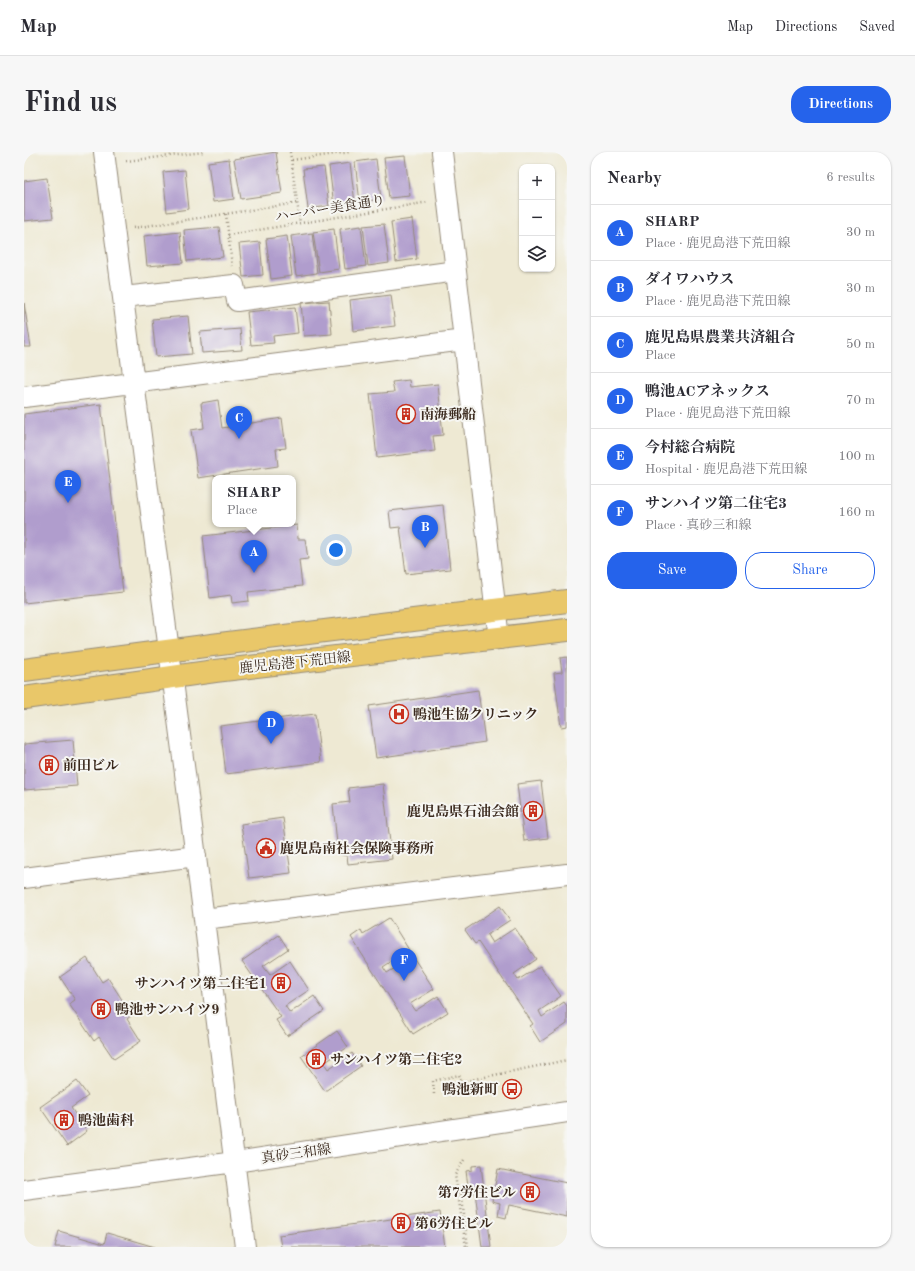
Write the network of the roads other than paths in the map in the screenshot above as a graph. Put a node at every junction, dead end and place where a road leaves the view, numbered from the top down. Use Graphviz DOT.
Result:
graph roads {
  1 [pos="104,152"];
  2 [pos="442,152"];
  3 [pos="456,271"];
  4 [pos="123,297"];
  5 [pos="464,340"];
  6 [pos="134,383"];
  7 [pos="24,397"];
  8 [pos="567,601"];
  9 [pos="496,610"];
  10 [pos="567,630"];
  11 [pos="500,639"];
  12 [pos="169,651"];
  13 [pos="24,670"];
  14 [pos="172,678"];
  15 [pos="24,698"];
  16 [pos="196,856"];
  17 [pos="567,874"];
  18 [pos="24,878"];
  19 [pos="204,919"];
  20 [pos="567,1112"];
  21 [pos="235,1162"];
  22 [pos="24,1190"];
  23 [pos="245,1247"];
  1 -- 4 [label="street"];
  2 -- 3 [label="street"];
  3 -- 4 [label="street"];
  3 -- 5 [label="street"];
  4 -- 6 [label="street"];
  5 -- 6 [label="street"];
  5 -- 9 [label="street"];
  6 -- 7 [label="street"];
  6 -- 12 [label="street"];
  8 -- 9 [label="main road, 鹿児島港下荒田線"];
  9 -- 11 [label="street"];
  9 -- 12 [label="main road, 鹿児島港下荒田線"];
  10 -- 11 [label="main road, 鹿児島港下荒田線"];
  11 -- 14 [label="main road, 鹿児島港下荒田線"];
  12 -- 13 [label="main road, 鹿児島港下荒田線"];
  12 -- 14 [label="street"];
  14 -- 15 [label="main road, 鹿児島港下荒田線"];
  14 -- 16 [label="street"];
  16 -- 18 [label="street"];
  16 -- 19 [label="street"];
  17 -- 19 [label="street"];
  19 -- 21 [label="street"];
  20 -- 21 [label="street, 真砂三和線"];
  21 -- 22 [label="street, 真砂三和線"];
  21 -- 23 [label="street"];
}
